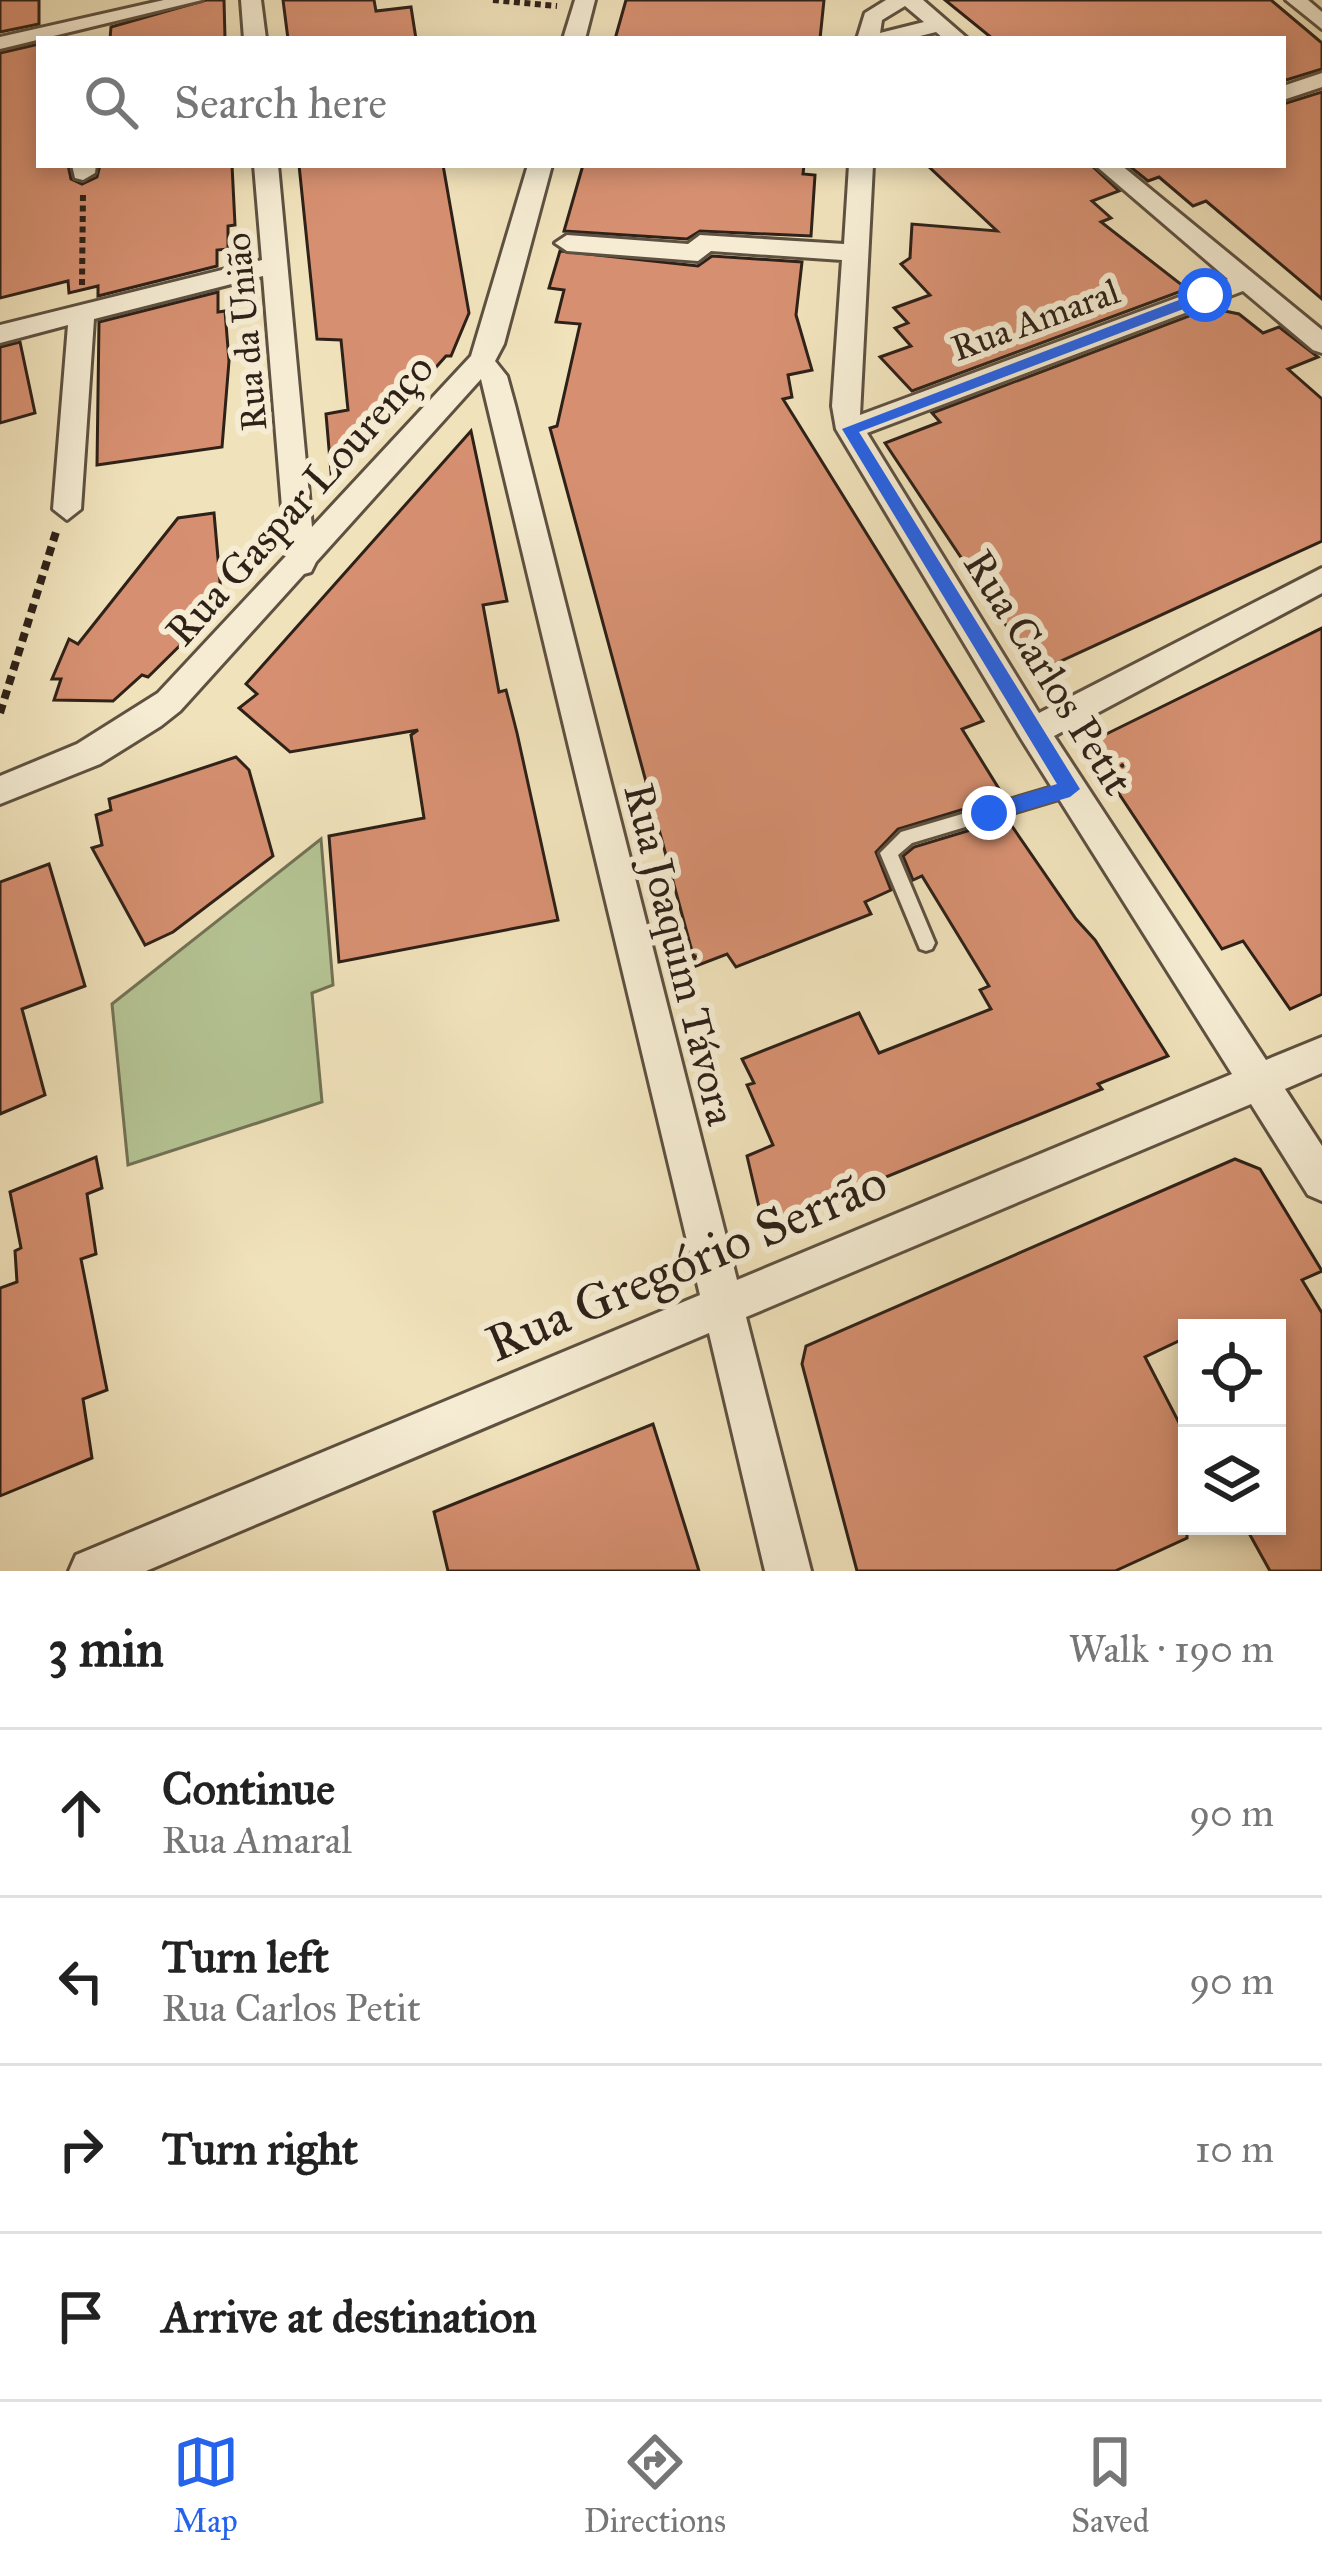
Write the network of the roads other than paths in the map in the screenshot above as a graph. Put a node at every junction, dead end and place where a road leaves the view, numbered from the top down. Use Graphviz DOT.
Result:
graph roads {
  1 [pos="192,0"];
  2 [pos="251,0"];
  3 [pos="900,0"];
  4 [pos="910,0"];
  5 [pos="1295,0"];
  6 [pos="584,4"];
  7 [pos="1322,23"];
  8 [pos="83,32"];
  9 [pos="948,32"];
  10 [pos="53,36"];
  11 [pos="255,36"];
  12 [pos="575,36"];
  13 [pos="869,36"];
  14 [pos="910,36"];
  15 [pos="36,38"];
  16 [pos="0,43"];
  17 [pos="1322,80"];
  18 [pos="1286,92"];
  19 [pos="266,168"];
  20 [pos="539,168"];
  21 [pos="861,168"];
  22 [pos="1111,168"];
  23 [pos="567,243"];
  24 [pos="855,253"];
  25 [pos="275,265"];
  26 [pos="1246,281"];
  27 [pos="82,313"];
  28 [pos="0,334"];
  29 [pos="1322,344"];
  30 [pos="481,362"];
  31 [pos="850,429"];
  32 [pos="67,509"];
  33 [pos="301,564"];
  34 [pos="1319,585"];
  35 [pos="1034,731"];
  36 [pos="1070,789"];
  37 [pos="0,790"];
  38 [pos="926,944"];
  39 [pos="1322,1055"];
  40 [pos="1258,1082"];
  41 [pos="1322,1181"];
  42 [pos="721,1305"];
  43 [pos="92,1571"];
  44 [pos="788,1571"];
  1 -- 8 [label="street"];
  2 -- 11 [label="street"];
  3 -- 13 [label="street"];
  4 -- 9 [label="street"];
  5 -- 7 [label="street"];
  6 -- 12 [label="street"];
  8 -- 10 [label="street"];
  9 -- 14 [label="street"];
  15 -- 16 [label="street"];
  17 -- 18 [label="street"];
  19 -- 25 [label="street, Rua da União"];
  20 -- 30 [label="street, Rua Gaspar Lourenço"];
  21 -- 24 [label="street, Rua Carlos Petit"];
  22 -- 26 [label="street"];
  23 -- 24 [label="street"];
  24 -- 31 [label="street, Rua Carlos Petit"];
  25 -- 27 [label="street"];
  25 -- 33 [label="street, Rua da União"];
  26 -- 29 [label="street"];
  26 -- 31 [label="street, Rua Amaral"];
  27 -- 28 [label="street"];
  27 -- 32 [label="street"];
  30 -- 33 [label="street, Rua Gaspar Lourenço"];
  30 -- 42 [label="street, Rua Joaquim Távora"];
  31 -- 35 [label="street, Rua Carlos Petit"];
  33 -- 37 [label="street, Rua Gaspar Lourenço"];
  34 -- 35 [label="street"];
  35 -- 36 [label="street, Rua Carlos Petit"];
  36 -- 38 [label="lane"];
  36 -- 40 [label="street, Rua Carlos Petit"];
  39 -- 40 [label="street, Rua Gregório Serrão"];
  40 -- 41 [label="street, Rua Carlos Petit"];
  40 -- 42 [label="street, Rua Gregório Serrão"];
  42 -- 43 [label="street, Rua Gregório Serrão"];
  42 -- 44 [label="street, Rua Joaquim Távora"];
}
